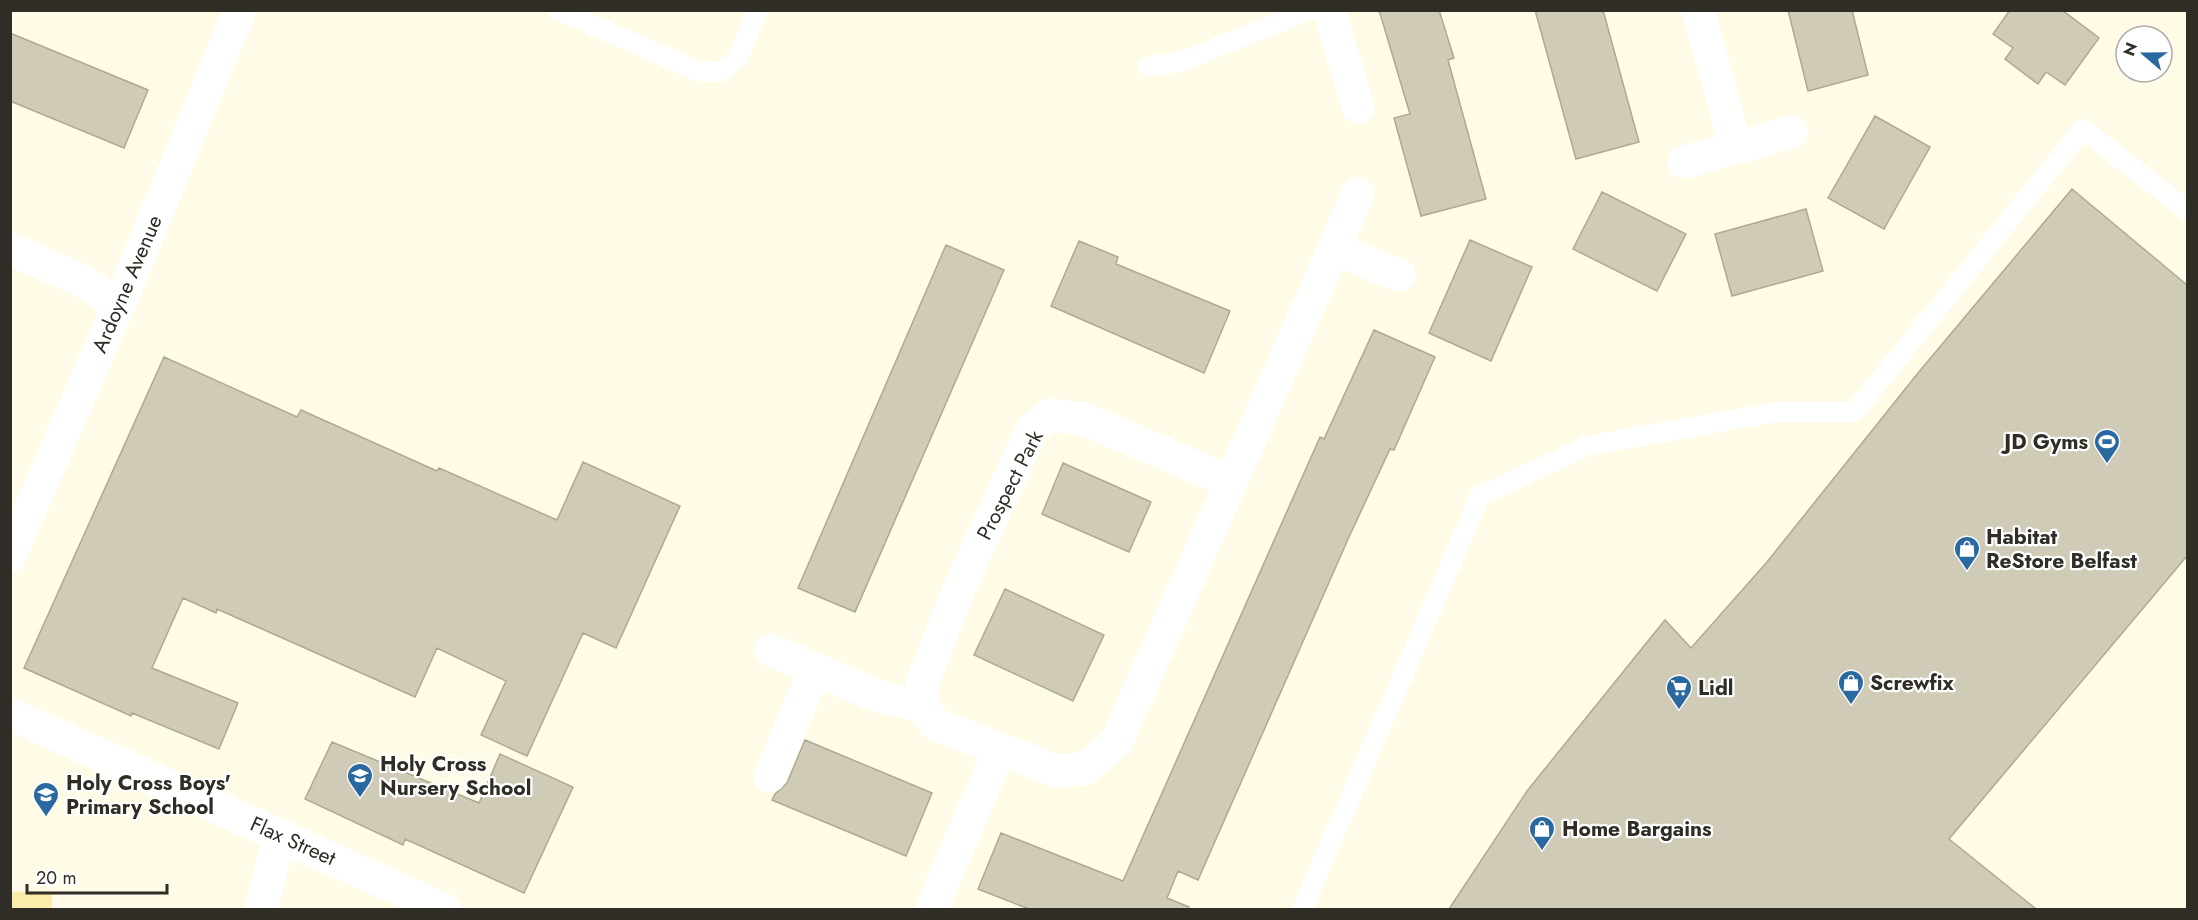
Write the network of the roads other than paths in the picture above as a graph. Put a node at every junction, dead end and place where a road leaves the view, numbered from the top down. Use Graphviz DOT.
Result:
graph roads {
  1 [pos="240,10"];
  2 [pos="558,10"];
  3 [pos="758,10"];
  4 [pos="1310,10"];
  5 [pos="1329,10"];
  6 [pos="1698,10"];
  7 [pos="1148,66"];
  8 [pos="1358,107"];
  9 [pos="1792,132"];
  10 [pos="1736,147"];
  11 [pos="1684,162"];
  12 [pos="1358,194"];
  13 [pos="2187,211"];
  14 [pos="10,249"];
  15 [pos="1334,249"];
  16 [pos="1399,275"];
  17 [pos="119,305"];
  18 [pos="1231,482"];
  19 [pos="10,556"];
  20 [pos="771,650"];
  21 [pos="815,670"];
  22 [pos="922,706"];
  23 [pos="10,714"];
  24 [pos="1000,749"];
  25 [pos="770,776"];
  26 [pos="280,835"];
  27 [pos="261,909"];
  28 [pos="445,909"];
  29 [pos="931,909"];
  30 [pos="1302,909"];
  1 -- 17 [label="street, Ardoyne Avenue"];
  2 -- 3 [label="lane"];
  4 -- 7 [label="lane"];
  5 -- 8 [label="street"];
  6 -- 10 [label="street"];
  9 -- 10 [label="street"];
  10 -- 11 [label="street"];
  12 -- 15 [label="street"];
  13 -- 30 [label="lane"];
  14 -- 17 [label="street"];
  15 -- 16 [label="street"];
  15 -- 18 [label="street"];
  17 -- 19 [label="street, Ardoyne Avenue"];
  18 -- 22 [label="street, Prospect Park"];
  18 -- 24 [label="street"];
  20 -- 21 [label="street"];
  21 -- 22 [label="street"];
  21 -- 25 [label="street"];
  22 -- 24 [label="street"];
  23 -- 26 [label="street, Flax Street"];
  24 -- 29 [label="street"];
  26 -- 27 [label="street"];
  26 -- 28 [label="street, Flax Street"];
}
